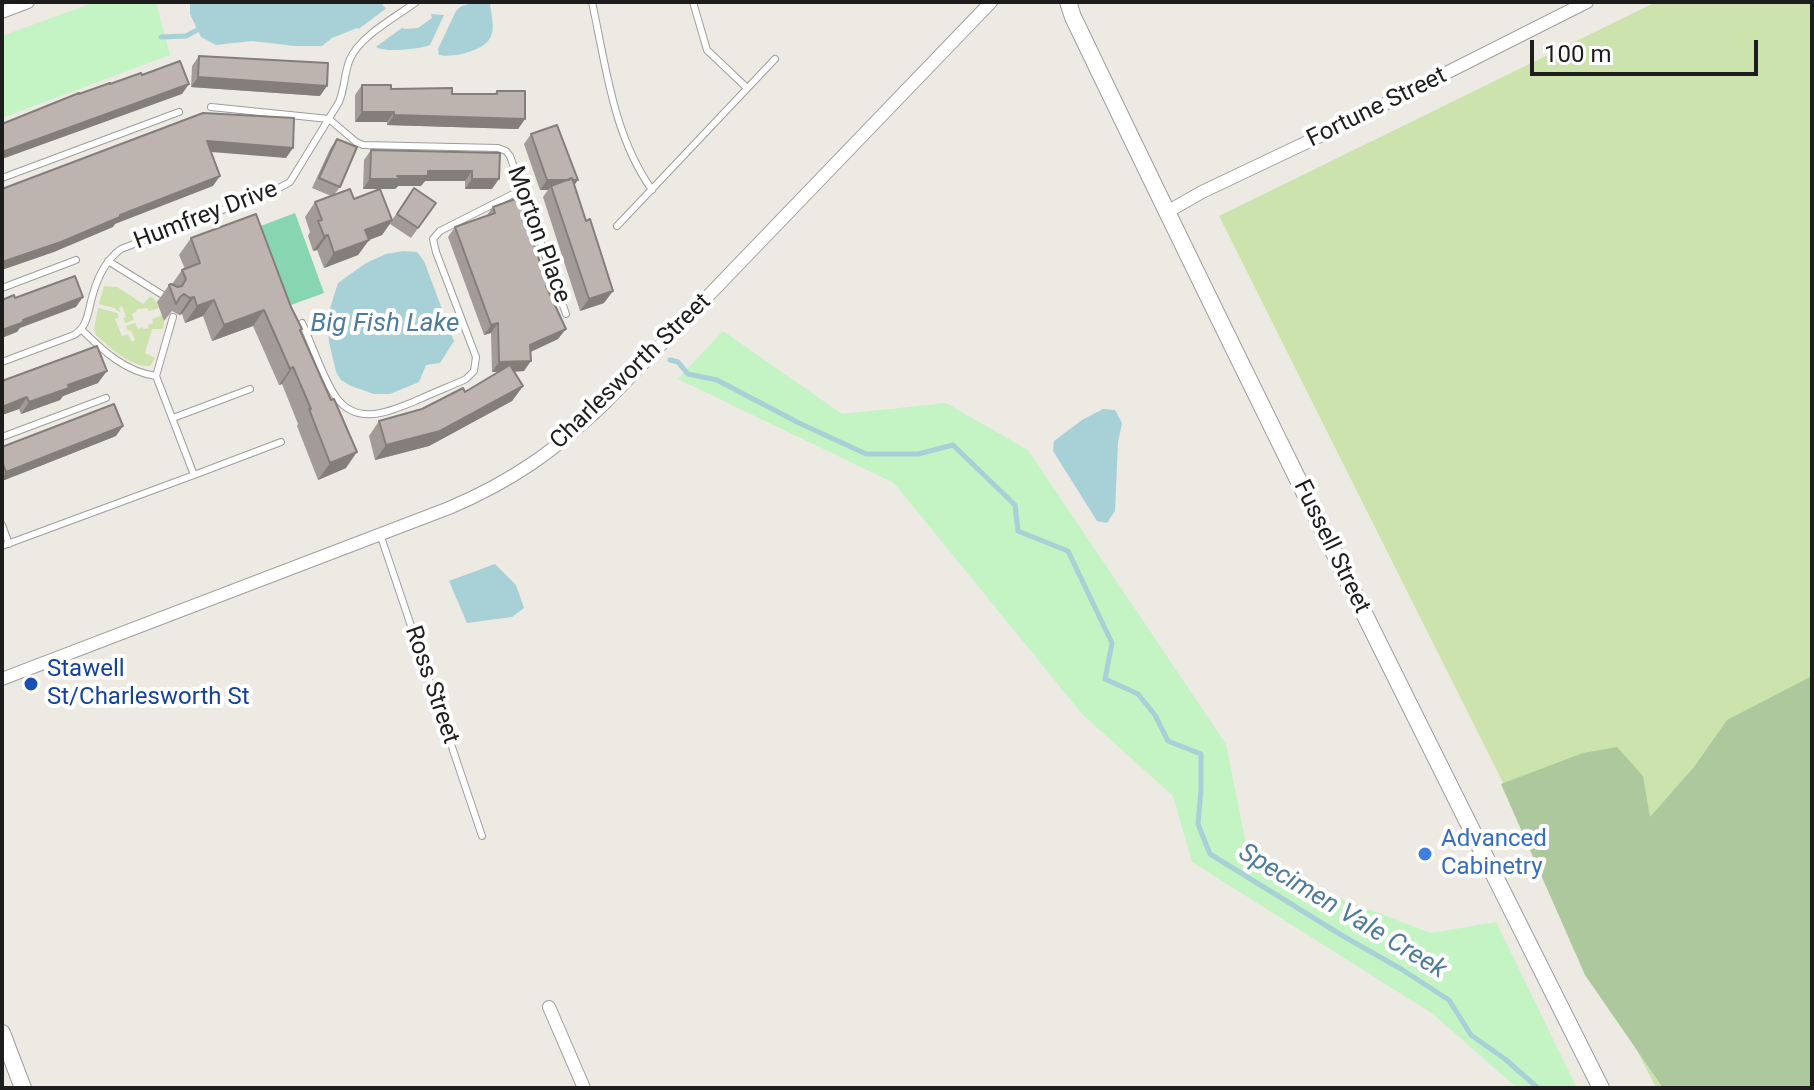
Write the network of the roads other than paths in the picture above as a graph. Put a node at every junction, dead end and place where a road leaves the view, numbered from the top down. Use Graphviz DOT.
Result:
graph roads {
  1 [pos="28,2"];
  2 [pos="416,2"];
  3 [pos="592,2"];
  4 [pos="693,2"];
  5 [pos="991,2"];
  6 [pos="1068,2"];
  7 [pos="1587,2"];
  8 [pos="2,12"];
  9 [pos="775,59"];
  10 [pos="747,88"];
  11 [pos="211,107"];
  12 [pos="179,112"];
  13 [pos="329,119"];
  14 [pos="2,178"];
  15 [pos="521,190"];
  16 [pos="652,190"];
  17 [pos="1167,212"];
  18 [pos="617,226"];
  19 [pos="76,260"];
  20 [pos="108,261"];
  21 [pos="2,288"];
  22 [pos="167,298"];
  23 [pos="566,314"];
  24 [pos="173,317"];
  25 [pos="302,323"];
  26 [pos="82,330"];
  27 [pos="2,362"];
  28 [pos="156,376"];
  29 [pos="250,389"];
  30 [pos="106,398"];
  31 [pos="173,418"];
  32 [pos="2,437"];
  33 [pos="281,442"];
  34 [pos="194,475"];
  35 [pos="2,525"];
  36 [pos="380,534"];
  37 [pos="6,545"];
  38 [pos="2,679"];
  39 [pos="482,836"];
  40 [pos="549,1007"];
  41 [pos="2,1033"];
  42 [pos="23,1088"];
  43 [pos="584,1088"];
  44 [pos="1601,1088"];
  1 -- 8 [label="street"];
  2 -- 13 [label="lane, Humfrey Drive"];
  3 -- 16 [label="lane"];
  4 -- 10 [label="lane"];
  5 -- 36 [label="street, Charlesworth Street"];
  6 -- 17 [label="street, Fussell Street"];
  7 -- 17 [label="street, Fortune Street"];
  9 -- 10 [label="lane"];
  10 -- 16 [label="lane"];
  11 -- 13 [label="lane"];
  12 -- 14 [label="lane"];
  13 -- 15 [label="lane, Morton Place"];
  13 -- 20 [label="lane, Humfrey Drive"];
  15 -- 23 [label="lane, Morton Place"];
  15 -- 25 [label="lane"];
  16 -- 18 [label="lane"];
  17 -- 44 [label="street, Fussell Street"];
  19 -- 21 [label="lane"];
  20 -- 22 [label="lane"];
  20 -- 26 [label="lane, Humfrey Drive"];
  24 -- 28 [label="lane"];
  26 -- 27 [label="lane"];
  26 -- 28 [label="lane"];
  28 -- 31 [label="lane"];
  29 -- 31 [label="lane"];
  30 -- 32 [label="lane"];
  31 -- 34 [label="lane"];
  33 -- 34 [label="lane"];
  34 -- 37 [label="lane"];
  35 -- 37 [label="lane"];
  36 -- 38 [label="street, Charlesworth Street"];
  36 -- 39 [label="lane, Ross Street"];
  40 -- 43 [label="street"];
  41 -- 42 [label="street"];
}
